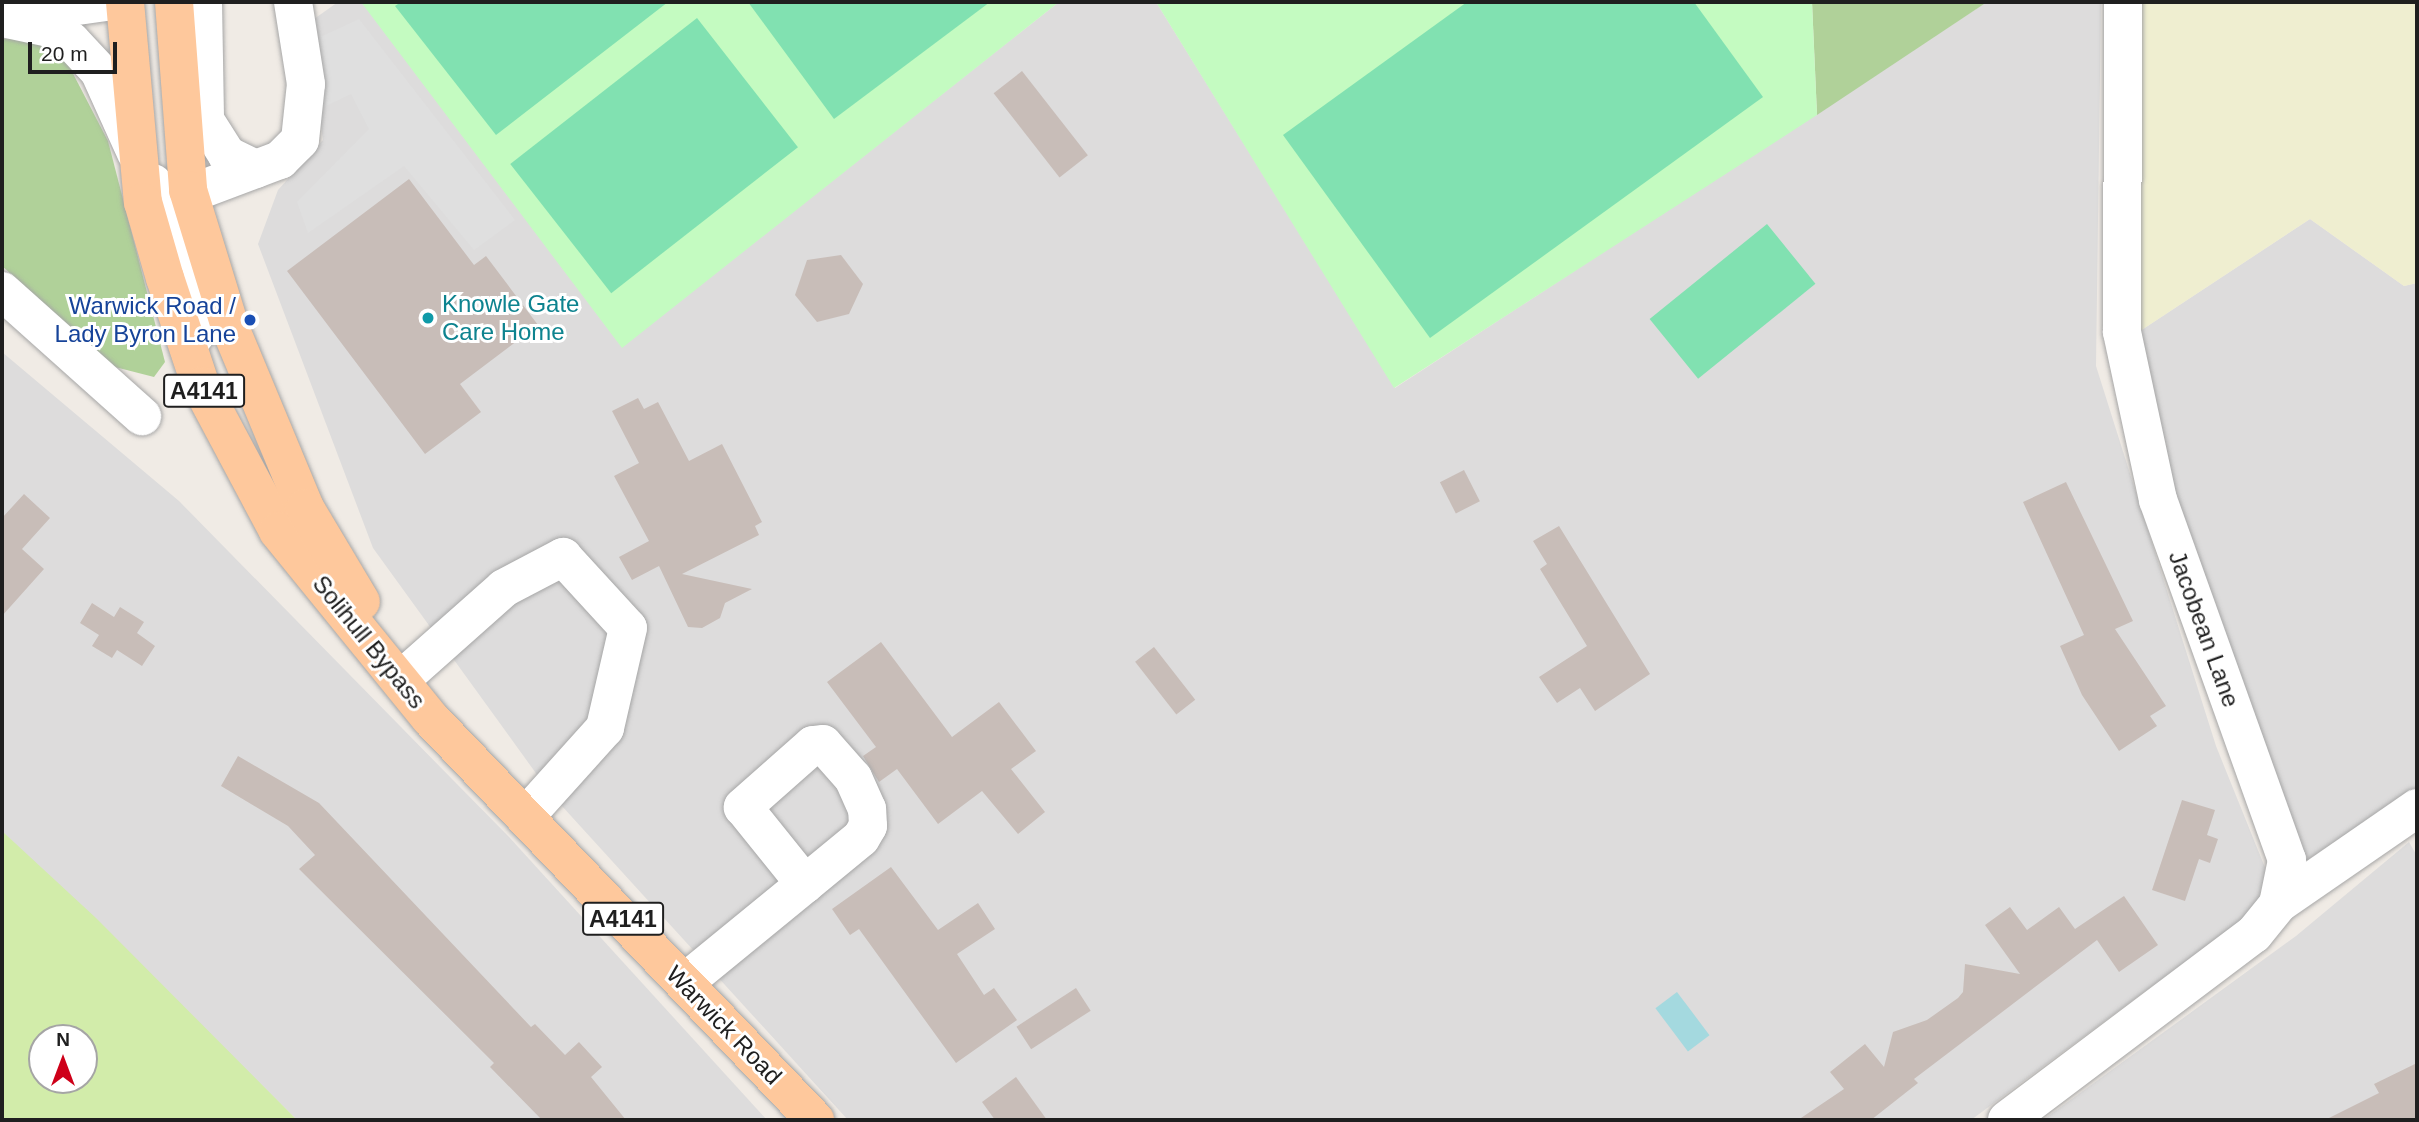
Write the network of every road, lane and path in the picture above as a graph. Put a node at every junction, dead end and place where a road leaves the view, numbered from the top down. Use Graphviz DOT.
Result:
graph roads {
  1 [pos="36,2"];
  2 [pos="106,2"];
  3 [pos="125,2"];
  4 [pos="174,2"];
  5 [pos="203,2"];
  6 [pos="293,2"];
  7 [pos="2123,2"];
  8 [pos="2,17"];
  9 [pos="138,160"];
  10 [pos="256,169"];
  11 [pos="178,196"];
  12 [pos="2,291"];
  13 [pos="201,386"];
  14 [pos="142,416"];
  15 [pos="405,676"];
  16 [pos="430,718"];
  17 [pos="2417,808"];
  18 [pos="525,817"];
  19 [pos="805,884"];
  20 [pos="2278,904"];
  21 [pos="684,983"];
  22 [pos="815,1120"];
  23 [pos="2007,1120"];
  1 -- 8 [label="street"];
  2 -- 8 [label="street"];
  3 -- 9 [label="main road, Solihull Bypass / A4141"];
  4 -- 11 [label="main road, Solihull Bypass / A4141"];
  5 -- 10 [label="street"];
  6 -- 10 [label="street"];
  7 -- 20 [label="street, Jacobean Lane"];
  8 -- 9 [label="street"];
  9 -- 11 [label="street"];
  9 -- 13 [label="main road, Solihull Bypass / A4141"];
  10 -- 11 [label="street"];
  11 -- 13 [label="street"];
  11 -- 15 [label="main road, Solihull Bypass / A4141"];
  12 -- 14 [label="street"];
  13 -- 16 [label="main road, Solihull Bypass / A4141"];
  15 -- 16 [label="main road, Solihull Bypass / A4141"];
  15 -- 18 [label="street"];
  16 -- 18 [label="main road, Warwick Road / A4141"];
  17 -- 20 [label="street"];
  18 -- 21 [label="main road, Warwick Road / A4141"];
  19 -- 21 [label="street"];
  20 -- 23 [label="street, Jacobean Lane"];
  21 -- 22 [label="main road, Warwick Road / A4141"];
}
